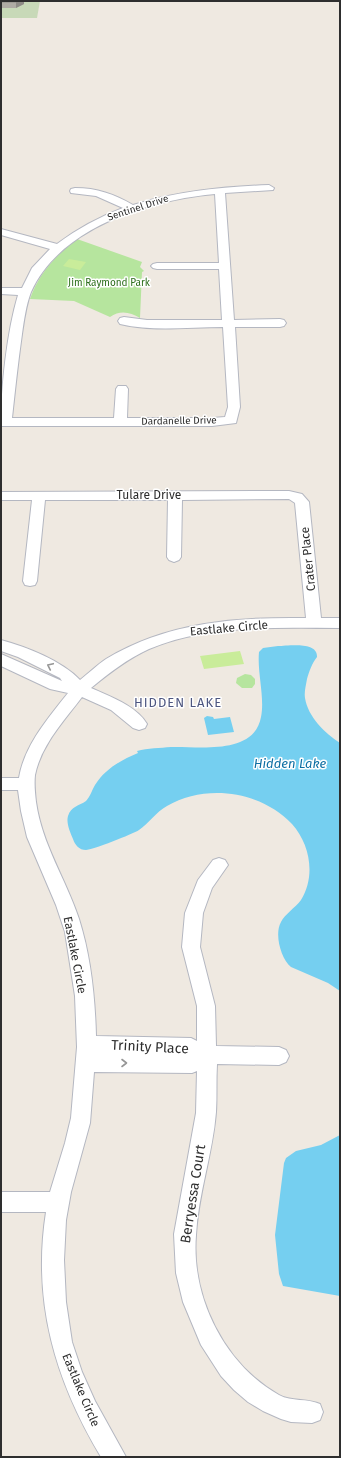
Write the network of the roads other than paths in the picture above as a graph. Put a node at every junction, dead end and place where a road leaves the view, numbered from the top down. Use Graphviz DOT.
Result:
graph roads {
  1 [pos="269,188"];
  2 [pos="220,190"];
  3 [pos="75,191"];
  4 [pos="132,209"];
  5 [pos="1,232"];
  6 [pos="58,248"];
  7 [pos="157,266"];
  8 [pos="224,266"];
  9 [pos="1,291"];
  10 [pos="25,292"];
  11 [pos="124,321"];
  12 [pos="228,323"];
  13 [pos="280,323"];
  14 [pos="7,350"];
  15 [pos="122,389"];
  16 [pos="3,422"];
  17 [pos="120,422"];
  18 [pos="175,495"];
  19 [pos="1,496"];
  20 [pos="39,496"];
  21 [pos="297,497"];
  22 [pos="174,557"];
  23 [pos="30,582"];
  24 [pos="314,623"];
  25 [pos="340,623"];
  26 [pos="1,645"];
  27 [pos="1,660"];
  28 [pos="80,690"];
  29 [pos="139,724"];
  30 [pos="1,784"];
  31 [pos="26,784"];
  32 [pos="219,865"];
  33 [pos="86,1054"];
  34 [pos="207,1055"];
  35 [pos="279,1056"];
  36 [pos="1,1202"];
  37 [pos="58,1202"];
  38 [pos="312,1412"];
  39 [pos="114,1457"];
  1 -- 2 [label="street, Sentinel Drive"];
  2 -- 4 [label="street, Sentinel Drive"];
  2 -- 8 [label="street"];
  3 -- 4 [label="street"];
  4 -- 6 [label="street, Sentinel Drive"];
  5 -- 6 [label="street"];
  6 -- 10 [label="street, Sentinel Drive"];
  7 -- 8 [label="street"];
  8 -- 12 [label="street"];
  9 -- 10 [label="street"];
  10 -- 14 [label="street, Sentinel Drive"];
  11 -- 12 [label="street"];
  12 -- 13 [label="street"];
  12 -- 17 [label="street, Dardanelle Drive"];
  14 -- 16 [label="street, Sentinel Drive"];
  15 -- 17 [label="street"];
  16 -- 17 [label="street, Dardanelle Drive"];
  18 -- 20 [label="street, Tulare Drive"];
  18 -- 21 [label="street, Tulare Drive"];
  18 -- 22 [label="street"];
  19 -- 20 [label="street, Tulare Drive"];
  20 -- 23 [label="street"];
  21 -- 24 [label="street, Crater Place"];
  24 -- 25 [label="street, Eastlake Circle"];
  24 -- 28 [label="street, Eastlake Circle"];
  28 -- 26 [label="street, one-way"];
  27 -- 28 [label="street"];
  28 -- 29 [label="street"];
  28 -- 31 [label="street, Eastlake Circle"];
  30 -- 31 [label="street"];
  31 -- 33 [label="street, Eastlake Circle"];
  32 -- 34 [label="street, Berryessa Court"];
  33 -- 34 [label="street, Trinity Place"];
  33 -- 37 [label="street, Eastlake Circle"];
  34 -- 35 [label="street"];
  34 -- 38 [label="street, Berryessa Court"];
  36 -- 37 [label="street"];
  37 -- 39 [label="street, Eastlake Circle"];
}
